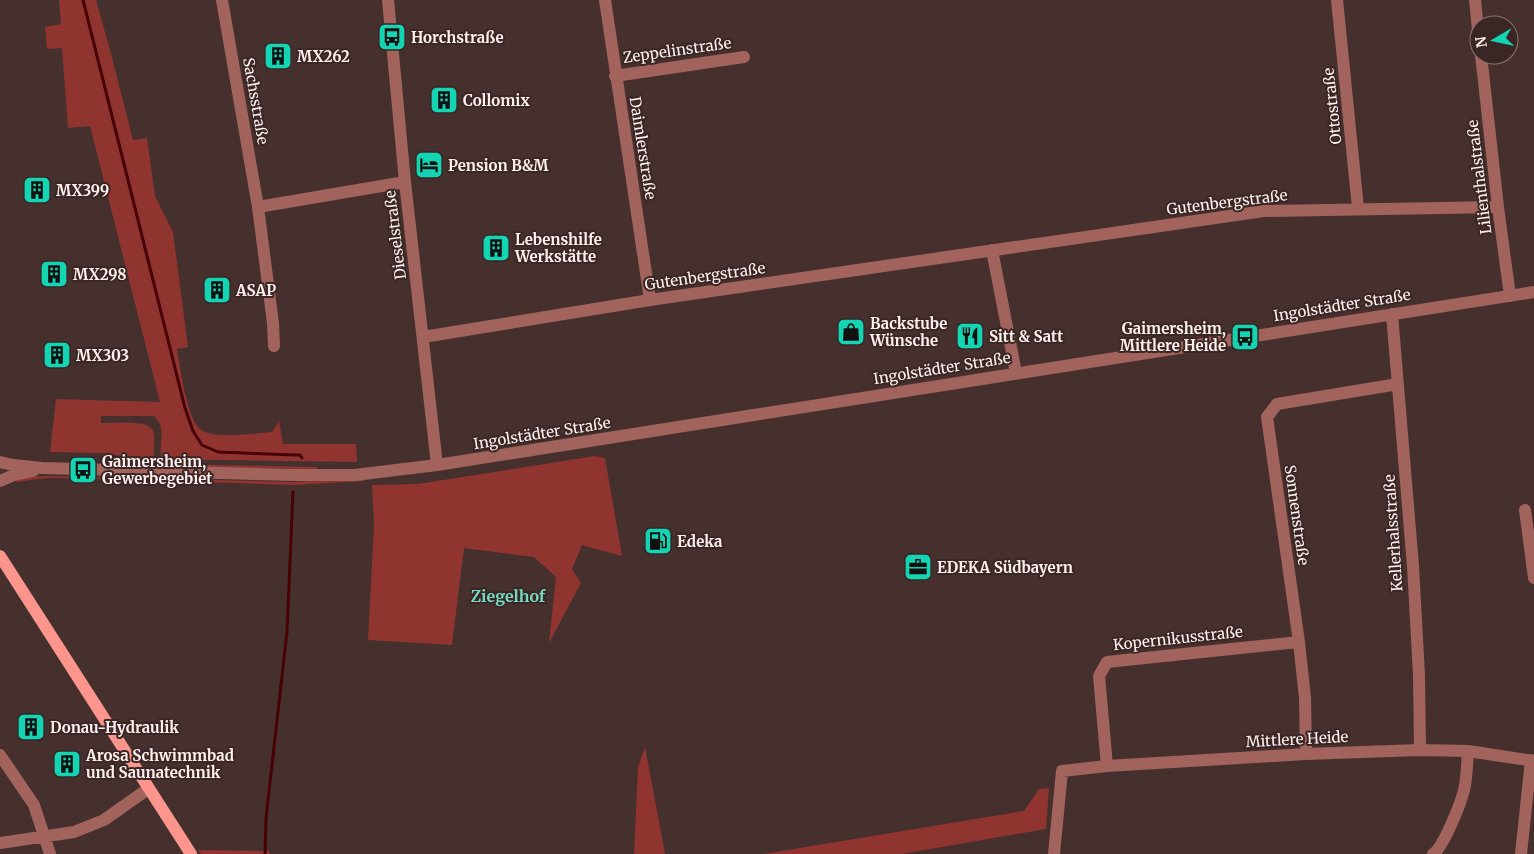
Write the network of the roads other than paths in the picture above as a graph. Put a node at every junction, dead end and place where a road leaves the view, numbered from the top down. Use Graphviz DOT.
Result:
graph roads {
  1 [pos="222,0"];
  2 [pos="388,0"];
  3 [pos="605,0"];
  4 [pos="1337,0"];
  5 [pos="1475,0"];
  6 [pos="1476,15"];
  7 [pos="744,57"];
  8 [pos="1482,65"];
  9 [pos="616,76"];
  10 [pos="405,182"];
  11 [pos="258,207"];
  12 [pos="1498,207"];
  13 [pos="1358,208"];
  14 [pos="992,250"];
  15 [pos="1534,292"];
  16 [pos="1510,296"];
  17 [pos="650,300"];
  18 [pos="1392,314"];
  19 [pos="424,338"];
  20 [pos="274,346"];
  21 [pos="1016,373"];
  22 [pos="1398,384"];
  23 [pos="0,462"];
  24 [pos="437,465"];
  25 [pos="42,468"];
  26 [pos="0,481"];
  27 [pos="1524,510"];
  28 [pos="0,556"];
  29 [pos="1534,578"];
  30 [pos="1299,642"];
  31 [pos="1420,750"];
  32 [pos="1468,751"];
  33 [pos="1306,754"];
  34 [pos="0,755"];
  35 [pos="1532,761"];
  36 [pos="1107,766"];
  37 [pos="148,789"];
  38 [pos="45,837"];
  39 [pos="0,843"];
  40 [pos="50,854"];
  41 [pos="191,854"];
  42 [pos="1054,854"];
  43 [pos="1433,854"];
  44 [pos="1521,854"];
  1 -- 11 [label="street, Sachsstraße"];
  2 -- 10 [label="street, Dieselstraße"];
  3 -- 9 [label="street, Daimlerstraße"];
  4 -- 13 [label="street, Ottostraße"];
  5 -- 6 [label="street"];
  7 -- 9 [label="street, Zeppelinstraße"];
  8 -- 12 [label="street, Lilienthalstraße"];
  9 -- 17 [label="street, Daimlerstraße"];
  10 -- 11 [label="street"];
  10 -- 19 [label="street, Dieselstraße"];
  11 -- 20 [label="street, Sachsstraße"];
  12 -- 13 [label="street, Gutenbergstraße"];
  12 -- 16 [label="street, Lilienthalstraße"];
  13 -- 14 [label="street, Gutenbergstraße"];
  14 -- 17 [label="street, Gutenbergstraße"];
  14 -- 21 [label="street"];
  15 -- 16 [label="street, Ingolstädter Straße"];
  16 -- 18 [label="street, Ingolstädter Straße"];
  17 -- 19 [label="street, Gutenbergstraße"];
  18 -- 21 [label="street, Ingolstädter Straße"];
  18 -- 22 [label="street, Kellerhalsstraße"];
  19 -- 24 [label="street, Dieselstraße"];
  21 -- 24 [label="street, Ingolstädter Straße"];
  22 -- 30 [label="street, Sonnenstraße"];
  22 -- 31 [label="street, Kellerhalsstraße"];
  23 -- 25 [label="street"];
  24 -- 25 [label="street, Ingolstädter Straße"];
  25 -- 26 [label="street"];
  27 -- 29 [label="street"];
  28 -- 37 [label="main road"];
  30 -- 33 [label="street, Sonnenstraße"];
  30 -- 36 [label="street, Kopernikusstraße"];
  31 -- 32 [label="street, Mittlere Heide"];
  31 -- 33 [label="street, Mittlere Heide"];
  32 -- 35 [label="street, Mittlere Heide"];
  32 -- 43 [label="street"];
  33 -- 36 [label="street, Mittlere Heide"];
  34 -- 38 [label="street"];
  35 -- 44 [label="street"];
  36 -- 42 [label="street, Mittlere Heide"];
  37 -- 38 [label="street"];
  37 -- 41 [label="main road"];
  38 -- 39 [label="street"];
  38 -- 40 [label="street"];
}
